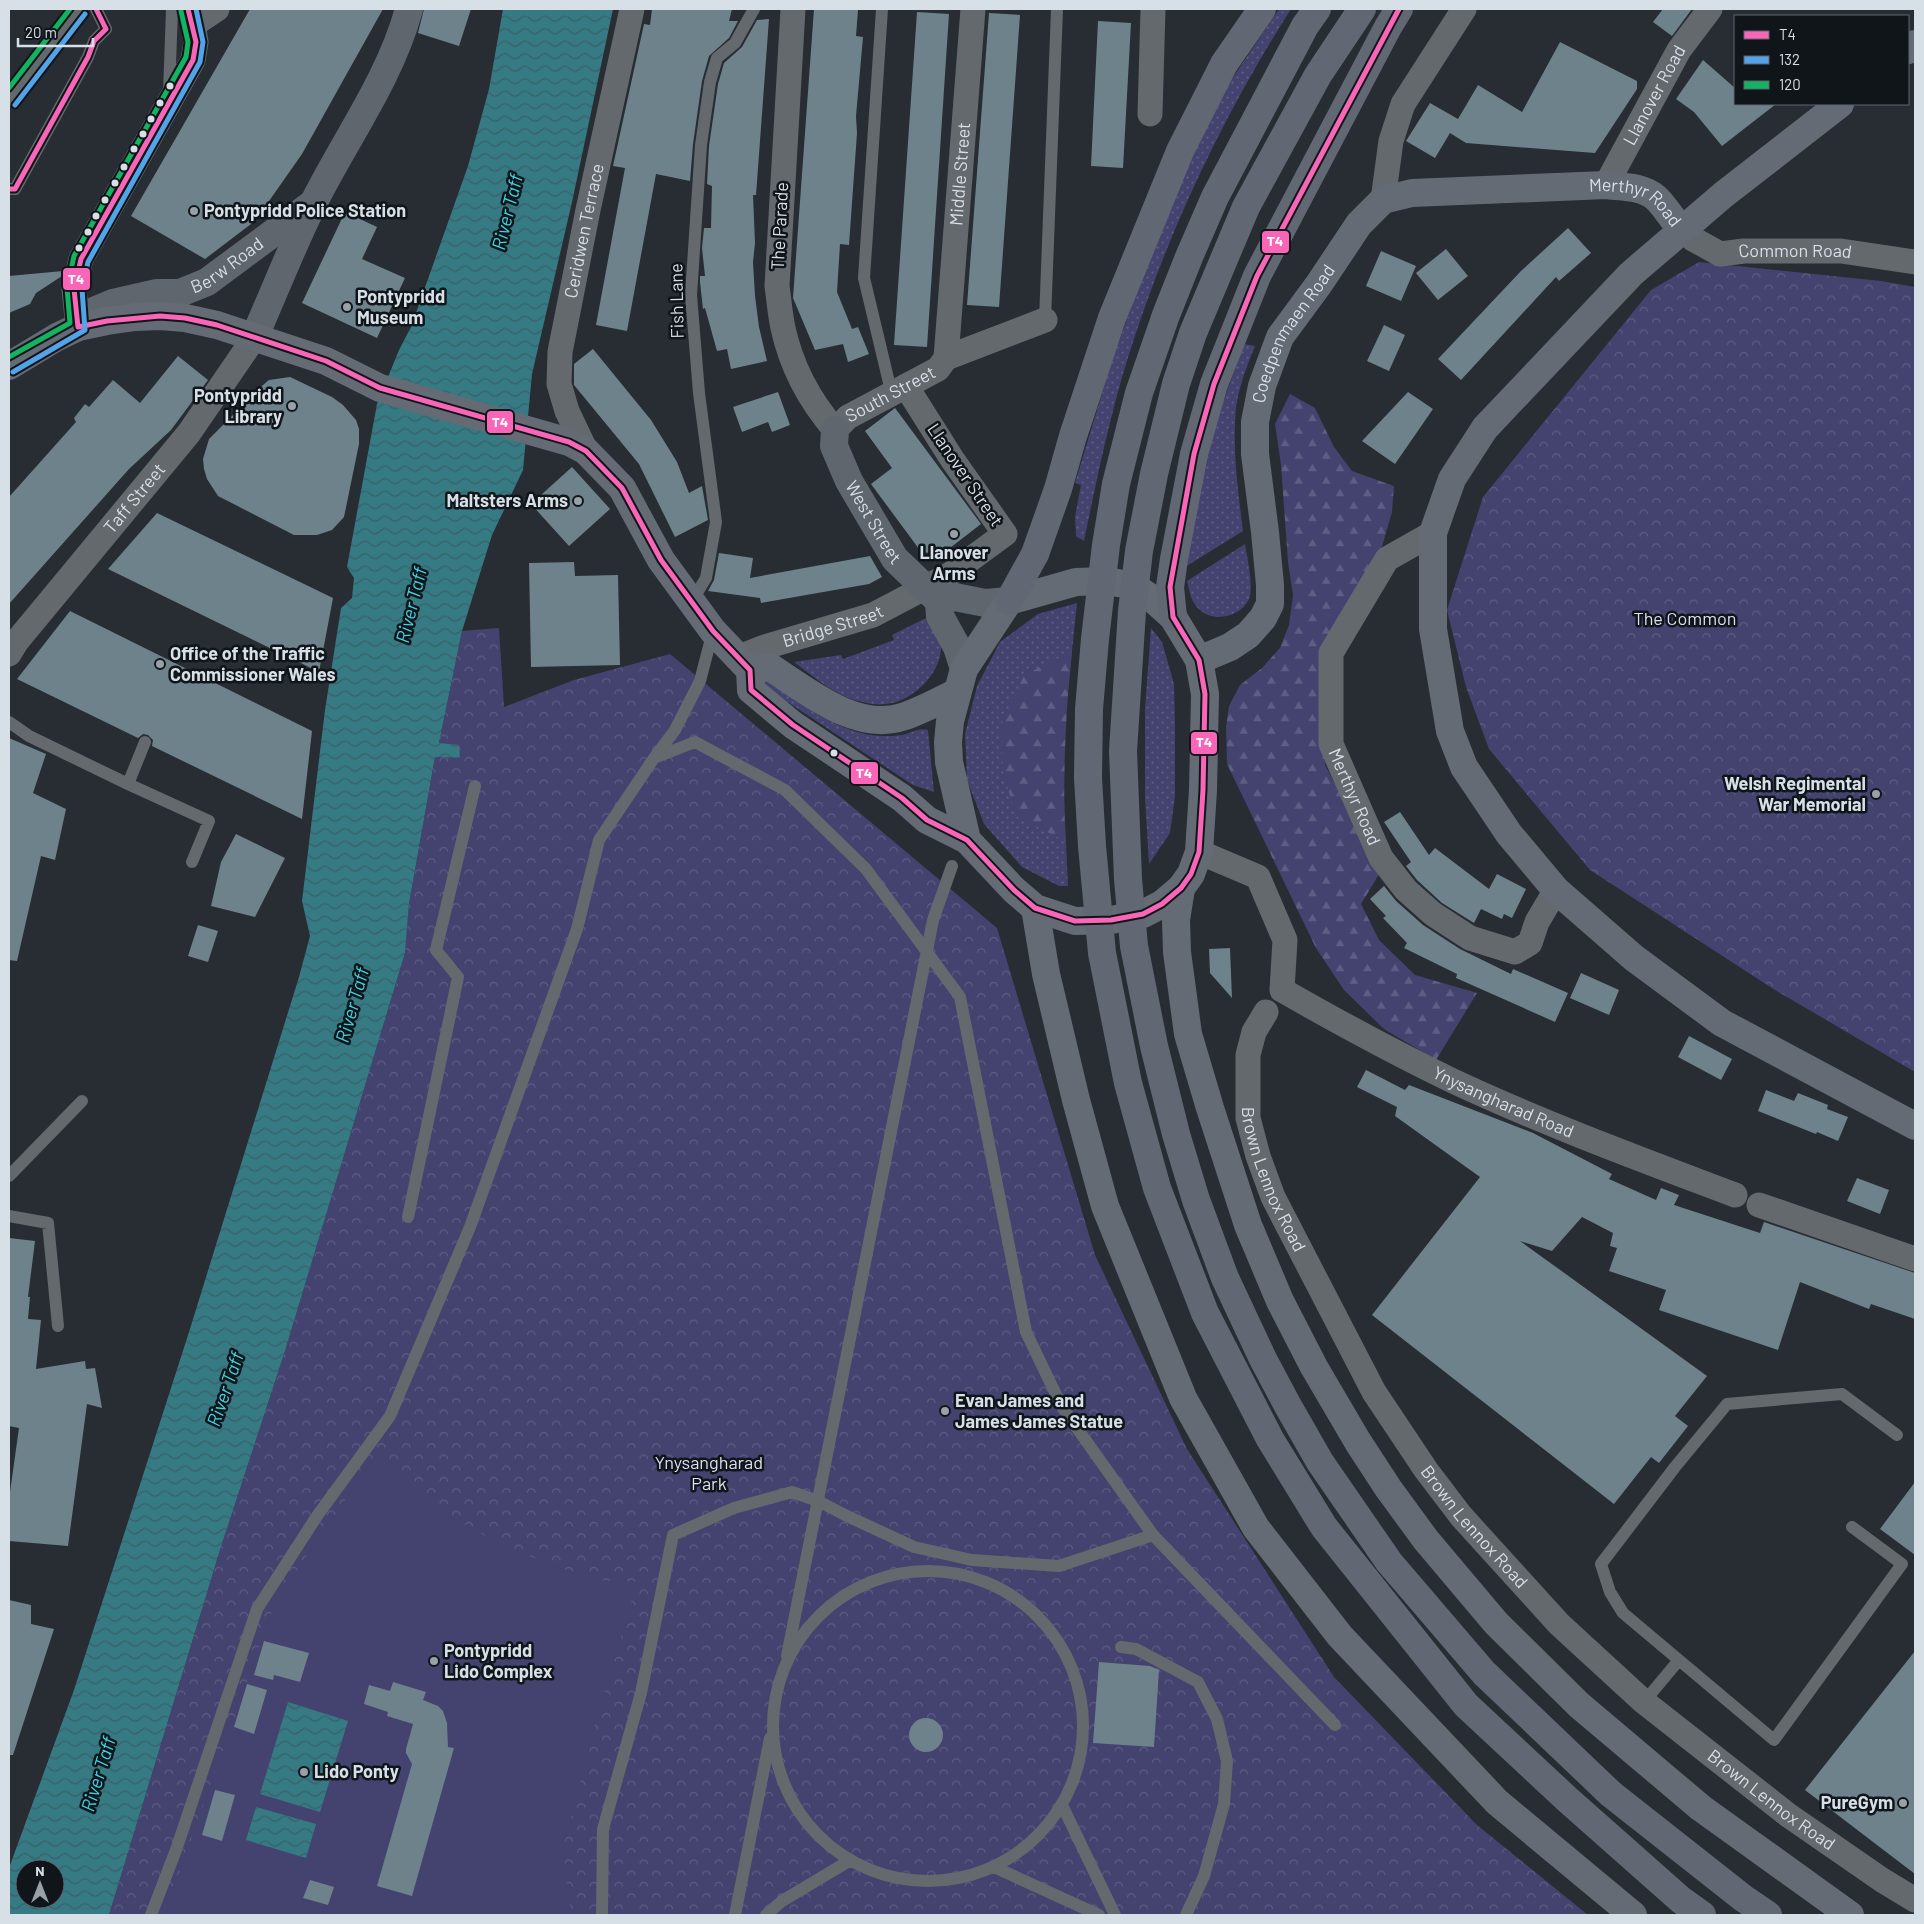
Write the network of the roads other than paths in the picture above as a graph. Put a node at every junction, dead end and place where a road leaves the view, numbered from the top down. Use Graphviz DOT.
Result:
graph roads {
  1 [pos="79,9"];
  2 [pos="96,9"];
  3 [pos="172,9"];
  4 [pos="217,9"];
  5 [pos="409,9"];
  6 [pos="632,9"];
  7 [pos="754,9"];
  8 [pos="793,9"];
  9 [pos="882,9"];
  10 [pos="973,9"];
  11 [pos="1057,9"];
  12 [pos="1153,9"];
  13 [pos="1262,9"];
  14 [pos="1317,9"];
  15 [pos="1362,9"];
  16 [pos="1399,9"];
  17 [pos="1464,9"];
  18 [pos="1710,9"];
  19 [pos="190,17"];
  20 [pos="9,100"];
  21 [pos="1839,105"];
  22 [pos="168,106"];
  23 [pos="1150,114"];
  24 [pos="1606,186"];
  25 [pos="9,189"];
  26 [pos="1383,200"];
  27 [pos="314,202"];
  28 [pos="1682,230"];
  29 [pos="1915,262"];
  30 [pos="1045,320"];
  31 [pos="78,327"];
  32 [pos="254,338"];
  33 [pos="946,349"];
  34 [pos="9,366"];
  35 [pos="899,390"];
  36 [pos="835,430"];
  37 [pos="578,447"];
  38 [pos="1433,533"];
  39 [pos="933,595"];
  40 [pos="692,601"];
  41 [pos="1009,601"];
  42 [pos="1173,617"];
  43 [pos="713,631"];
  44 [pos="9,654"];
  45 [pos="1199,660"];
  46 [pos="744,664"];
  47 [pos="961,681"];
  48 [pos="9,722"];
  49 [pos="145,742"];
  50 [pos="654,758"];
  51 [pos="128,784"];
  52 [pos="475,786"];
  53 [pos="967,840"];
  54 [pos="1199,852"];
  55 [pos="192,862"];
  56 [pos="952,866"];
  57 [pos="1181,888"];
  58 [pos="1556,890"];
  59 [pos="1035,908"];
  60 [pos="927,954"];
  61 [pos="1274,1001"];
  62 [pos="82,1101"];
  63 [pos="1915,1126"];
  64 [pos="9,1176"];
  65 [pos="1734,1195"];
  66 [pos="1759,1206"];
  67 [pos="9,1216"];
  68 [pos="408,1217"];
  69 [pos="1915,1259"];
  70 [pos="58,1326"];
  71 [pos="1897,1435"];
  72 [pos="818,1501"];
  73 [pos="1852,1527"];
  74 [pos="1153,1536"];
  75 [pos="1121,1647"];
  76 [pos="1679,1660"];
  77 [pos="785,1665"];
  78 [pos="1644,1702"];
  79 [pos="1335,1725"];
  80 [pos="772,1730"];
  81 [pos="1062,1805"];
  82 [pos="849,1860"];
  83 [pos="994,1867"];
  84 [pos="1915,1900"];
  85 [pos="151,1915"];
  86 [pos="602,1915"];
  87 [pos="735,1915"];
  88 [pos="766,1915"];
  89 [pos="1099,1915"];
  90 [pos="1115,1915"];
  91 [pos="1186,1915"];
  92 [pos="1633,1915"];
  93 [pos="1702,1915"];
  94 [pos="1768,1915"];
  95 [pos="1850,1915"];
  1 -- 20 [label="lane"];
  2 -- 25 [label="lane"];
  3 -- 22 [label="lane"];
  4 -- 19 [label="street"];
  5 -- 27 [label="main road, Berw Road"];
  6 -- 37 [label="street, Ceridwen Terrace"];
  7 -- 40 [label="lane, Fish Lane"];
  8 -- 36 [label="street, The Parade"];
  9 -- 35 [label="lane"];
  10 -- 33 [label="street, Middle Street"];
  11 -- 30 [label="lane"];
  12 -- 23 [label="street"];
  13 -- 41 [label="highway"];
  14 -- 93 [label="highway"];
  15 -- 94 [label="highway"];
  16 -- 42 [label="highway"];
  17 -- 26 [label="street"];
  18 -- 24 [label="street, Llanover Road"];
  19 -- 22 [label="street"];
  21 -- 28 [label="main road, Merthyr Road"];
  22 -- 31 [label="street"];
  24 -- 26 [label="main road, Merthyr Road"];
  24 -- 28 [label="main road, Merthyr Road"];
  26 -- 45 [label="main road, Coedpenmaen Road"];
  27 -- 31 [label="main road, Berw Road"];
  27 -- 32 [label="main road, Berw Road"];
  28 -- 29 [label="street, Common Road"];
  28 -- 38 [label="main road"];
  30 -- 33 [label="street, South Street"];
  31 -- 32 [label="main road"];
  31 -- 34 [label="main road"];
  32 -- 37 [label="main road"];
  32 -- 44 [label="street, Taff Street"];
  33 -- 35 [label="street, South Street"];
  35 -- 36 [label="street, South Street"];
  35 -- 39 [label="street, Llanover Street"];
  36 -- 39 [label="main road, West Street"];
  37 -- 40 [label="main road"];
  38 -- 58 [label="main road"];
  38 -- 58 [label="street, Merthyr Road"];
  39 -- 41 [label="main road"];
  39 -- 46 [label="street, Bridge Street"];
  39 -- 47 [label="main road"];
  40 -- 43 [label="main road"];
  41 -- 42 [label="main road"];
  41 -- 47 [label="main road"];
  42 -- 45 [label="main road"];
  43 -- 46 [label="main road"];
  43 -- 50 [label="lane"];
  45 -- 54 [label="main road"];
  46 -- 47 [label="main road"];
  46 -- 53 [label="main road"];
  47 -- 53 [label="main road"];
  48 -- 51 [label="lane"];
  49 -- 51 [label="lane"];
  50 -- 60 [label="lane"];
  50 -- 85 [label="lane"];
  51 -- 55 [label="lane"];
  52 -- 68 [label="lane"];
  53 -- 59 [label="main road"];
  54 -- 57 [label="main road"];
  54 -- 61 [label="street"];
  56 -- 60 [label="lane"];
  57 -- 59 [label="main road"];
  57 -- 95 [label="main road"];
  58 -- 63 [label="main road"];
  59 -- 92 [label="main road"];
  60 -- 72 [label="lane"];
  60 -- 74 [label="lane"];
  61 -- 65 [label="street, Ynysangharad Road"];
  61 -- 78 [label="street, Brown Lennox Road"];
  62 -- 64 [label="lane"];
  66 -- 69 [label="street"];
  67 -- 70 [label="lane"];
  71 -- 76 [label="lane"];
  72 -- 74 [label="lane"];
  72 -- 77 [label="lane"];
  72 -- 86 [label="lane"];
  73 -- 76 [label="lane"];
  74 -- 79 [label="lane"];
  75 -- 91 [label="lane"];
  76 -- 78 [label="lane"];
  77 -- 80 [label="lane"];
  77 -- 81 [label="lane"];
  78 -- 84 [label="street, Brown Lennox Road"];
  80 -- 82 [label="lane"];
  80 -- 87 [label="lane"];
  81 -- 83 [label="lane"];
  81 -- 90 [label="lane"];
  82 -- 83 [label="lane"];
  82 -- 88 [label="lane"];
  83 -- 89 [label="lane"];
}
